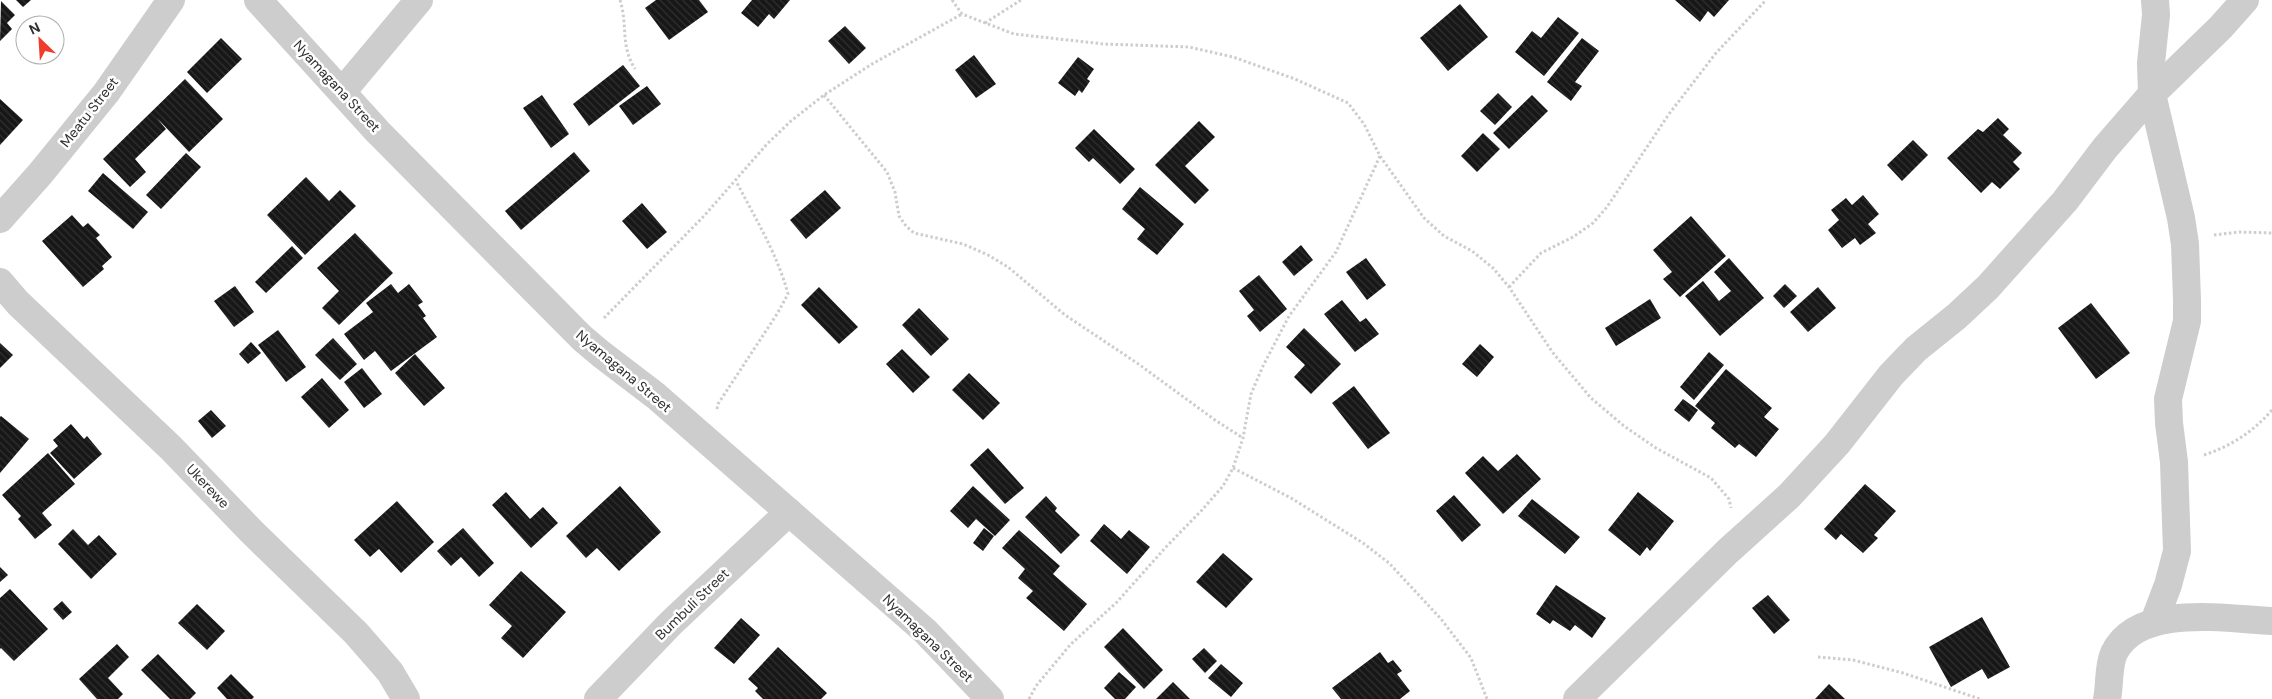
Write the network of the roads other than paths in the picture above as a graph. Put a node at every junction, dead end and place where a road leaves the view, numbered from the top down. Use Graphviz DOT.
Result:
graph roads {
  1 [pos="171,0"];
  2 [pos="258,0"];
  3 [pos="419,0"];
  4 [pos="2155,0"];
  5 [pos="2245,0"];
  6 [pos="342,92"];
  7 [pos="2152,94"];
  8 [pos="3,208"];
  9 [pos="0,282"];
  10 [pos="789,512"];
  11 [pos="2272,621"];
  12 [pos="2154,622"];
  13 [pos="406,699"];
  14 [pos="598,699"];
  15 [pos="990,699"];
  16 [pos="1577,699"];
  17 [pos="2107,699"];
  1 -- 8 [label="street, Meatu Street"];
  2 -- 6 [label="street, Nyamagana Street"];
  3 -- 6 [label="street"];
  4 -- 7 [label="street"];
  5 -- 7 [label="street"];
  6 -- 10 [label="street, Nyamagana Street"];
  7 -- 12 [label="street"];
  7 -- 16 [label="street"];
  9 -- 13 [label="street, Ukerewe"];
  10 -- 14 [label="street, Bumbuli Street"];
  10 -- 15 [label="street, Nyamagana Street"];
  11 -- 12 [label="street"];
  12 -- 17 [label="street"];
}
